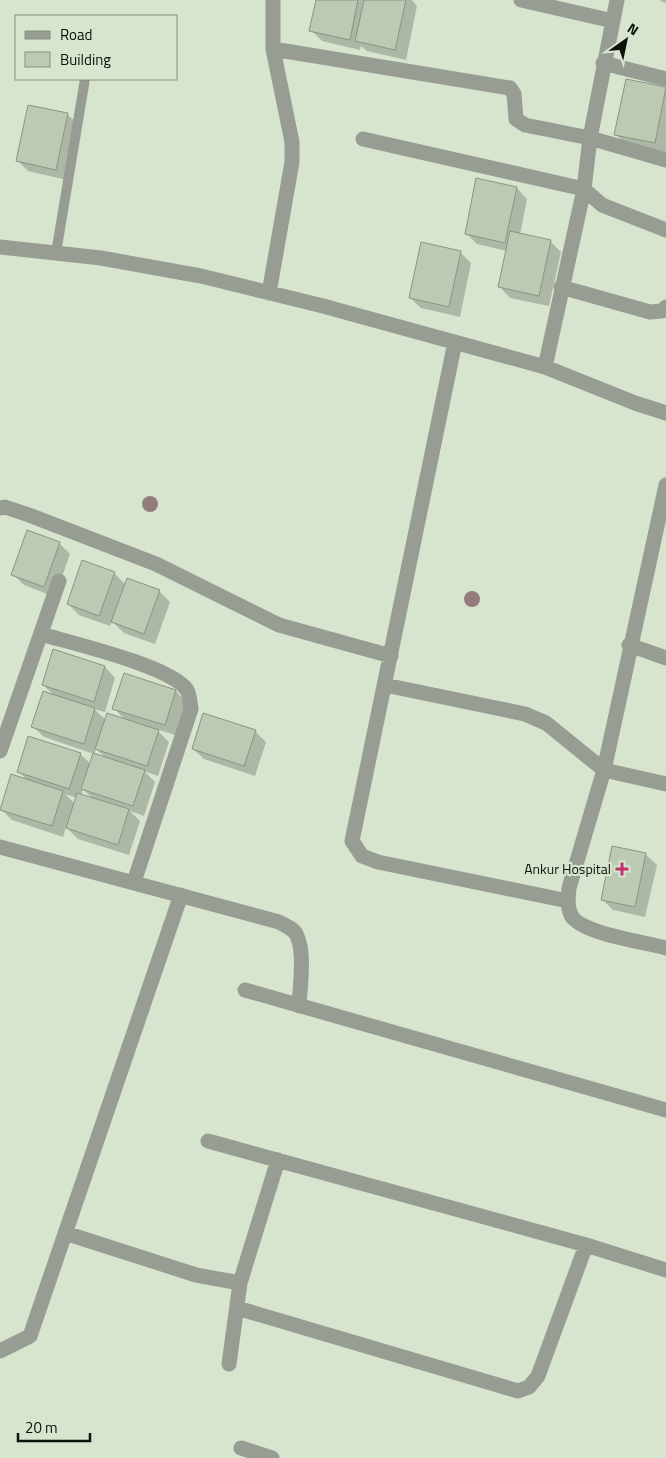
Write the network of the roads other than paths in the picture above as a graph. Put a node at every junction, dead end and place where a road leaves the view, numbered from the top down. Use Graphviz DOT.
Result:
graph roads {
  1 [pos="273,0"];
  2 [pos="521,0"];
  3 [pos="617,0"];
  4 [pos="613,21"];
  5 [pos="274,49"];
  6 [pos="603,63"];
  7 [pos="666,79"];
  8 [pos="85,80"];
  9 [pos="590,138"];
  10 [pos="363,139"];
  11 [pos="666,160"];
  12 [pos="584,189"];
  13 [pos="666,230"];
  14 [pos="0,247"];
  15 [pos="56,253"];
  16 [pos="561,287"];
  17 [pos="269,292"];
  18 [pos="666,308"];
  19 [pos="455,342"];
  20 [pos="545,367"];
  21 [pos="666,413"];
  22 [pos="666,485"];
  23 [pos="0,508"];
  24 [pos="60,580"];
  25 [pos="41,634"];
  26 [pos="629,645"];
  27 [pos="391,656"];
  28 [pos="666,658"];
  29 [pos="385,685"];
  30 [pos="0,751"];
  31 [pos="604,770"];
  32 [pos="666,784"];
  33 [pos="0,847"];
  34 [pos="134,882"];
  35 [pos="181,895"];
  36 [pos="568,902"];
  37 [pos="666,948"];
  38 [pos="245,990"];
  39 [pos="299,1006"];
  40 [pos="666,1110"];
  41 [pos="208,1141"];
  42 [pos="278,1160"];
  43 [pos="66,1233"];
  44 [pos="586,1245"];
  45 [pos="666,1270"];
  46 [pos="240,1283"];
  47 [pos="236,1308"];
  48 [pos="0,1351"];
  49 [pos="229,1364"];
  50 [pos="241,1448"];
  51 [pos="272,1458"];
  1 -- 5 [label="street"];
  2 -- 4 [label="street"];
  3 -- 4 [label="street"];
  4 -- 6 [label="street"];
  5 -- 9 [label="street"];
  5 -- 17 [label="street"];
  6 -- 7 [label="street"];
  6 -- 9 [label="street"];
  8 -- 15 [label="lane"];
  9 -- 11 [label="street"];
  9 -- 12 [label="street"];
  10 -- 12 [label="street"];
  12 -- 13 [label="street"];
  12 -- 16 [label="street"];
  14 -- 15 [label="street"];
  15 -- 17 [label="street"];
  16 -- 18 [label="street"];
  16 -- 20 [label="street"];
  17 -- 19 [label="street"];
  19 -- 20 [label="street"];
  19 -- 27 [label="street"];
  20 -- 21 [label="street"];
  22 -- 26 [label="street"];
  23 -- 27 [label="street"];
  24 -- 25 [label="street"];
  25 -- 30 [label="street"];
  25 -- 34 [label="street"];
  26 -- 28 [label="street"];
  26 -- 31 [label="street"];
  27 -- 29 [label="street"];
  29 -- 31 [label="street"];
  29 -- 36 [label="street"];
  31 -- 32 [label="street"];
  31 -- 36 [label="street"];
  33 -- 34 [label="street"];
  34 -- 35 [label="street"];
  35 -- 39 [label="street"];
  35 -- 43 [label="street"];
  36 -- 37 [label="street"];
  38 -- 39 [label="street"];
  39 -- 40 [label="street"];
  41 -- 42 [label="street"];
  42 -- 44 [label="street"];
  42 -- 46 [label="street"];
  43 -- 46 [label="street"];
  43 -- 48 [label="street"];
  44 -- 45 [label="street"];
  44 -- 47 [label="street"];
  46 -- 47 [label="street"];
  47 -- 49 [label="street"];
  50 -- 51 [label="street"];
}
